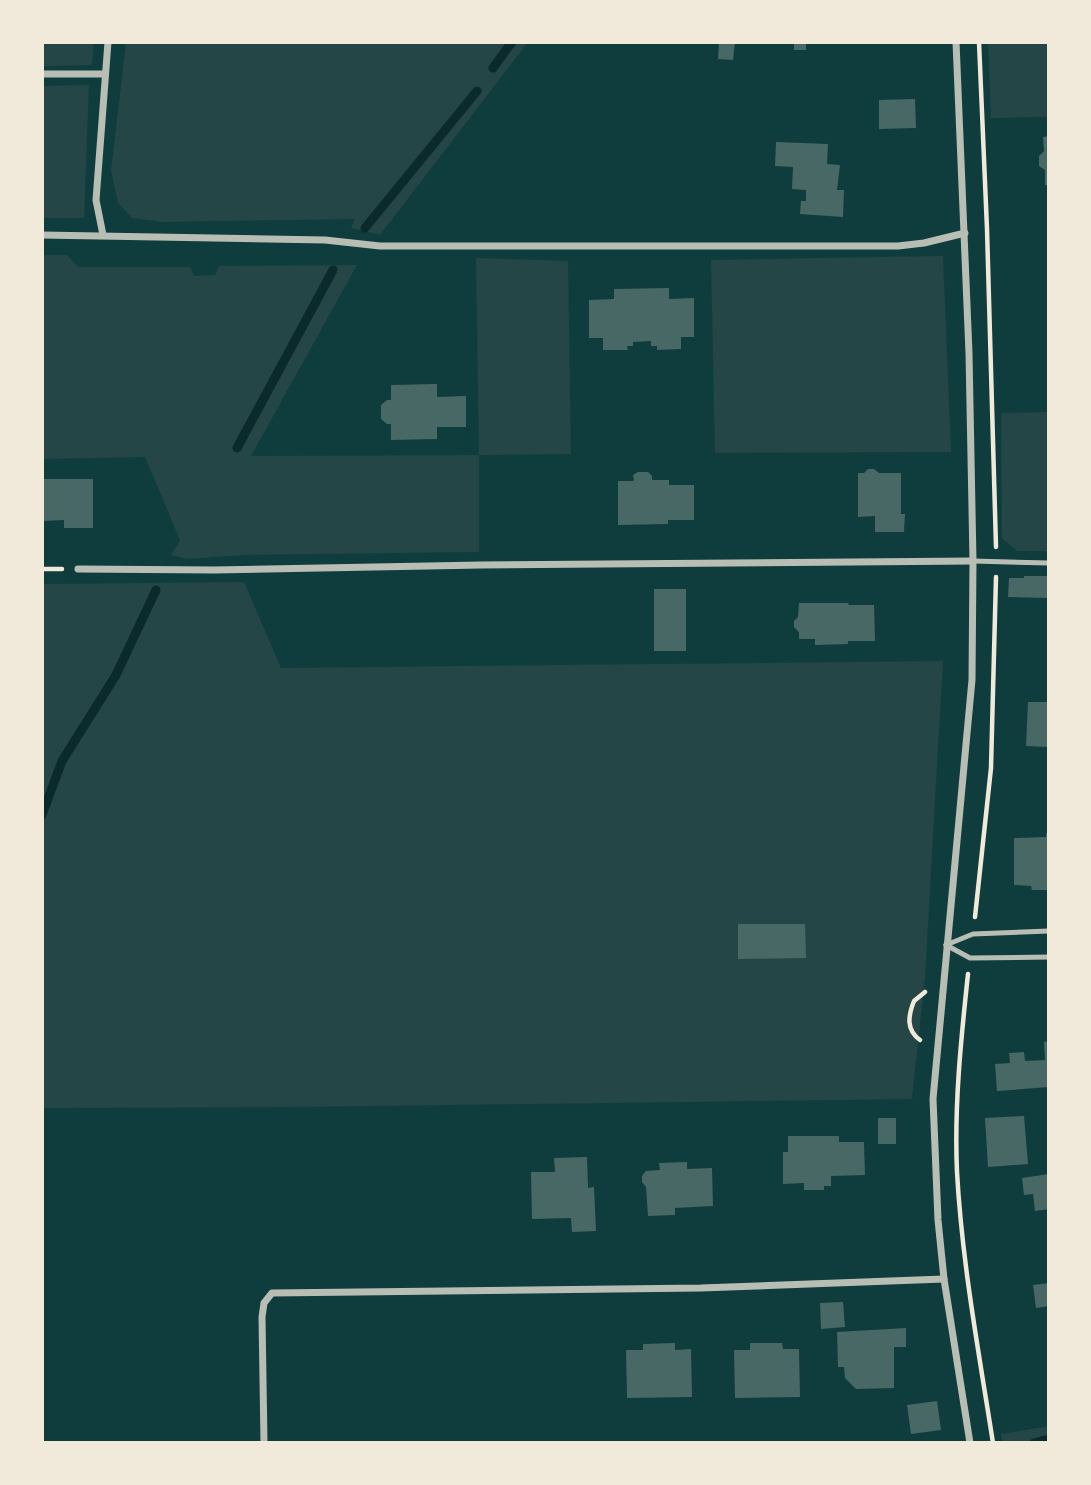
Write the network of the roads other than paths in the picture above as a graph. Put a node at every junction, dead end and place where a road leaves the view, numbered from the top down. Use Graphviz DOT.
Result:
graph roads {
  1 [pos="108,42"];
  2 [pos="956,42"];
  3 [pos="104,74"];
  4 [pos="42,75"];
  5 [pos="965,233"];
  6 [pos="103,234"];
  7 [pos="42,235"];
  8 [pos="973,561"];
  9 [pos="1049,563"];
  10 [pos="78,569"];
  11 [pos="1049,931"];
  12 [pos="946,945"];
  13 [pos="1049,957"];
  14 [pos="944,1279"];
  15 [pos="264,1443"];
  16 [pos="970,1443"];
  1 -- 3 [label="street"];
  2 -- 5 [label="street"];
  3 -- 4 [label="street"];
  3 -- 6 [label="street"];
  5 -- 6 [label="street"];
  5 -- 8 [label="street"];
  6 -- 7 [label="street"];
  8 -- 9 [label="lane"];
  8 -- 10 [label="street"];
  8 -- 12 [label="street"];
  11 -- 12 [label="lane"];
  12 -- 13 [label="lane"];
  12 -- 14 [label="street"];
  14 -- 15 [label="street"];
  14 -- 16 [label="street"];
}
